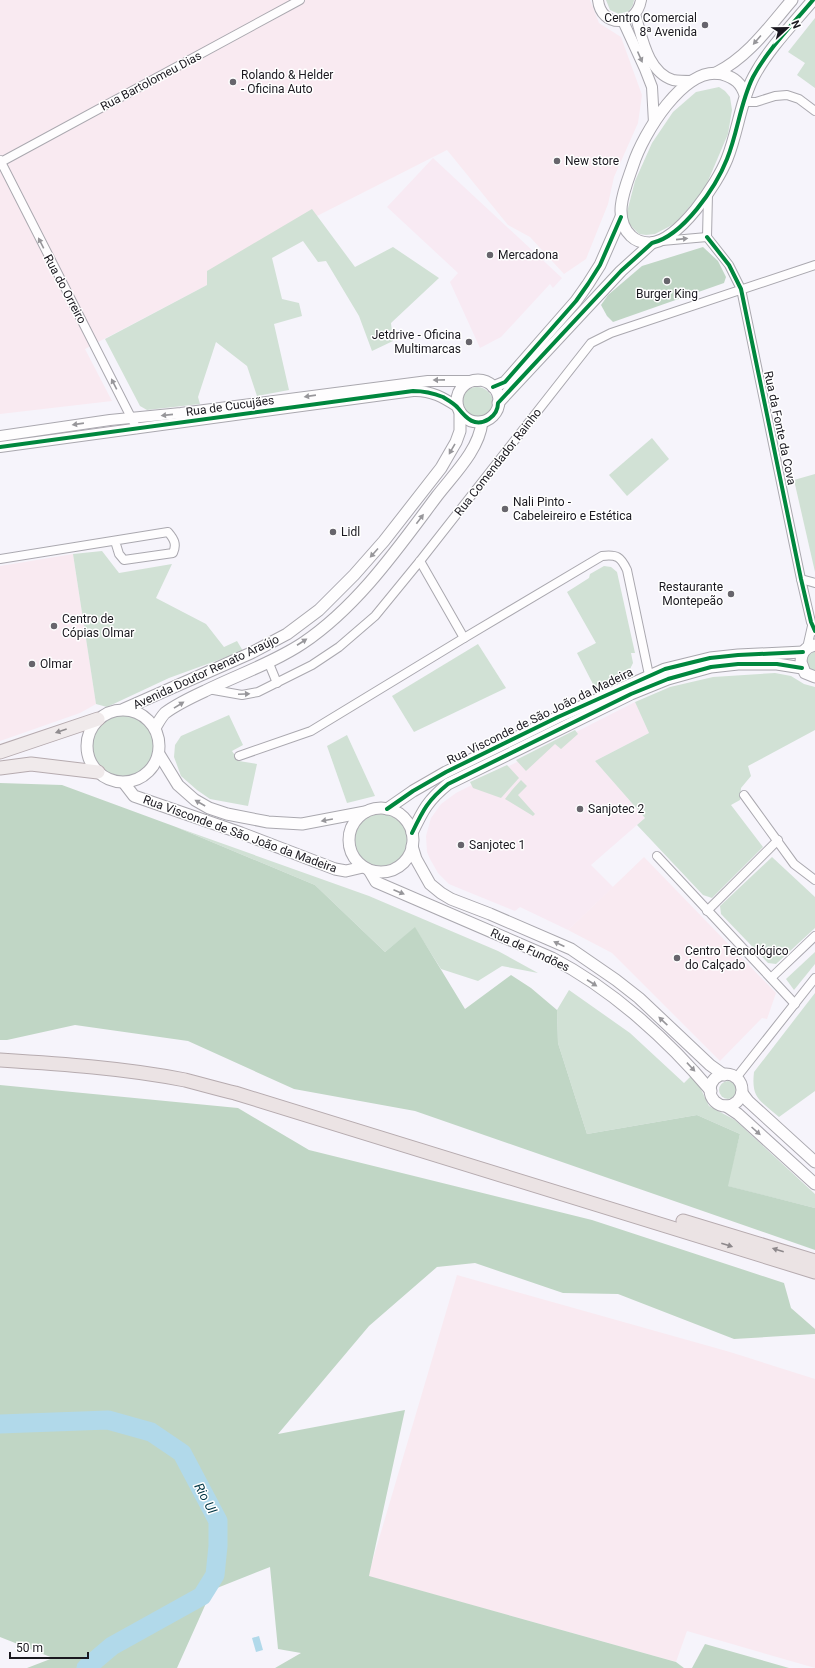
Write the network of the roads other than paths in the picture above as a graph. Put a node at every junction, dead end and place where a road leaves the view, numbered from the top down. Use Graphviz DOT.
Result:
graph roads {
  1 [pos="300,0"];
  2 [pos="598,0"];
  3 [pos="641,0"];
  4 [pos="792,0"];
  5 [pos="813,0"];
  6 [pos="635,14"];
  7 [pos="623,21"];
  8 [pos="716,73"];
  9 [pos="692,81"];
  10 [pos="745,99"];
  11 [pos="815,111"];
  12 [pos="654,123"];
  13 [pos="1,161"];
  14 [pos="708,194"];
  15 [pos="621,217"];
  16 [pos="707,237"];
  17 [pos="654,242"];
  18 [pos="815,264"];
  19 [pos="741,289"];
  20 [pos="478,381"];
  21 [pos="493,387"];
  22 [pos="498,403"];
  23 [pos="459,410"];
  24 [pos="131,419"];
  25 [pos="482,422"];
  26 [pos="137,428"];
  27 [pos="0,436"];
  28 [pos="0,447"];
  29 [pos="115,541"];
  30 [pos="0,559"];
  31 [pos="420,562"];
  32 [pos="801,579"];
  33 [pos="815,583"];
  34 [pos="813,628"];
  35 [pos="464,638"];
  36 [pos="809,648"];
  37 [pos="268,662"];
  38 [pos="802,668"];
  39 [pos="649,675"];
  40 [pos="815,677"];
  41 [pos="277,683"];
  42 [pos="208,689"];
  43 [pos="124,709"];
  44 [pos="98,719"];
  45 [pos="155,728"];
  46 [pos="0,752"];
  47 [pos="159,754"];
  48 [pos="239,756"];
  49 [pos="0,768"];
  50 [pos="98,772"];
  51 [pos="124,782"];
  52 [pos="744,795"];
  53 [pos="387,809"];
  54 [pos="365,812"];
  55 [pos="412,833"];
  56 [pos="778,840"];
  57 [pos="412,846"];
  58 [pos="656,856"];
  59 [pos="366,868"];
  60 [pos="815,880"];
  61 [pos="707,911"];
  62 [pos="815,936"];
  63 [pos="771,978"];
  64 [pos="815,978"];
  65 [pos="795,1004"];
  66 [pos="0,1053"];
  67 [pos="0,1060"];
  68 [pos="724,1075"];
  69 [pos="736,1078"];
  70 [pos="711,1091"];
  71 [pos="742,1093"];
  72 [pos="726,1106"];
  73 [pos="815,1162"];
  74 [pos="815,1184"];
  75 [pos="815,1261"];
  76 [pos="815,1272"];
  1 -- 13 [label="street, Rua Bartolomeu Dias"];
  2 -- 7 [label="street"];
  3 -- 6 [label="street"];
  4 -- 8 [label="main road, one-way"];
  5 -- 10 [label="main road"];
  6 -- 7 [label="street"];
  6 -- 9 [label="street"];
  7 -- 12 [label="street, one-way"];
  8 -- 9 [label="main road"];
  8 -- 10 [label="main road"];
  9 -- 12 [label="main road"];
  10 -- 11 [label="street"];
  10 -- 14 [label="main road"];
  12 -- 15 [label="main road"];
  24 -- 13 [label="street, Rua do Orreiro, one-way"];
  14 -- 16 [label="street"];
  14 -- 17 [label="main road"];
  15 -- 17 [label="main road"];
  15 -- 21 [label="main road"];
  17 -- 16 [label="street, one-way"];
  16 -- 19 [label="street, Rua da Fonte da Cova"];
  17 -- 22 [label="main road"];
  18 -- 19 [label="street, Rua Comendador Rainho"];
  19 -- 31 [label="street, Rua Comendador Rainho"];
  19 -- 32 [label="street, Rua da Fonte da Cova"];
  20 -- 21 [label="main road"];
  20 -- 23 [label="main road, Avenida Doutor Renato Araújo"];
  20 -- 24 [label="street, Rua de Cucujães, one-way"];
  21 -- 22 [label="main road"];
  22 -- 25 [label="main road, Avenida Doutor Renato Araújo"];
  23 -- 25 [label="main road"];
  23 -- 26 [label="street, Rua de Cucujães"];
  23 -- 43 [label="main road, Avenida Doutor Renato Araújo, one-way"];
  24 -- 26 [label="street, Rua do Orreiro"];
  24 -- 27 [label="street, Rua de Cucujães, one-way"];
  37 -- 25 [label="main road, Avenida Doutor Renato Araújo, one-way"];
  26 -- 28 [label="street, Rua de Cucujães"];
  29 -- 29 [label="street"];
  29 -- 30 [label="street"];
  31 -- 35 [label="street"];
  31 -- 41 [label="street, Rua Comendador Rainho"];
  32 -- 33 [label="street"];
  32 -- 34 [label="street, Rua da Fonte da Cova"];
  34 -- 36 [label="street, Rua da Fonte da Cova"];
  35 -- 39 [label="street"];
  35 -- 48 [label="street"];
  36 -- 38 [label="main road"];
  36 -- 39 [label="main road, Rua Visconde de São João da Madeira"];
  37 -- 41 [label="street"];
  37 -- 42 [label="main road, Avenida Doutor Renato Araújo"];
  38 -- 40 [label="main road, Rua Visconde de São João da Madeira"];
  38 -- 55 [label="main road, Rua Visconde de São João da Madeira"];
  39 -- 53 [label="main road, Rua Visconde de São João da Madeira"];
  42 -- 41 [label="street, Rua Comendador Rainho, one-way"];
  45 -- 42 [label="main road, Avenida Doutor Renato Araújo, one-way"];
  43 -- 44 [label="main road"];
  43 -- 45 [label="main road"];
  44 -- 46 [label="main road, one-way"];
  44 -- 50 [label="main road"];
  45 -- 47 [label="main road, Rua Visconde de São João da Madeira"];
  47 -- 51 [label="main road, Rua Visconde de São João da Madeira"];
  54 -- 47 [label="main road, Rua Visconde de São João da Madeira, one-way"];
  49 -- 50 [label="main road"];
  50 -- 51 [label="main road"];
  51 -- 59 [label="main road, Rua Visconde de São João da Madeira"];
  52 -- 56 [label="street"];
  53 -- 54 [label="main road, Rua Visconde de São João da Madeira"];
  53 -- 55 [label="main road"];
  54 -- 59 [label="main road, Rua Visconde de São João da Madeira"];
  55 -- 57 [label="main road, Rua Visconde de São João da Madeira"];
  56 -- 60 [label="street"];
  56 -- 61 [label="street"];
  57 -- 59 [label="main road, Rua Visconde de São João da Madeira"];
  68 -- 57 [label="main road, Rua de Fundões, one-way"];
  58 -- 61 [label="street"];
  59 -- 70 [label="main road, Rua de Fundões, one-way"];
  61 -- 63 [label="street"];
  62 -- 63 [label="street"];
  63 -- 65 [label="street"];
  64 -- 65 [label="street"];
  65 -- 69 [label="street"];
  75 -- 66 [label="highway, one-way"];
  67 -- 76 [label="highway, one-way"];
  68 -- 69 [label="main road, Rua de Fundões"];
  68 -- 70 [label="main road"];
  69 -- 71 [label="main road"];
  70 -- 72 [label="main road, Rua de Fundões"];
  71 -- 72 [label="main road"];
  71 -- 73 [label="main road"];
  72 -- 74 [label="main road, Rua de Fundões, one-way"];
}
